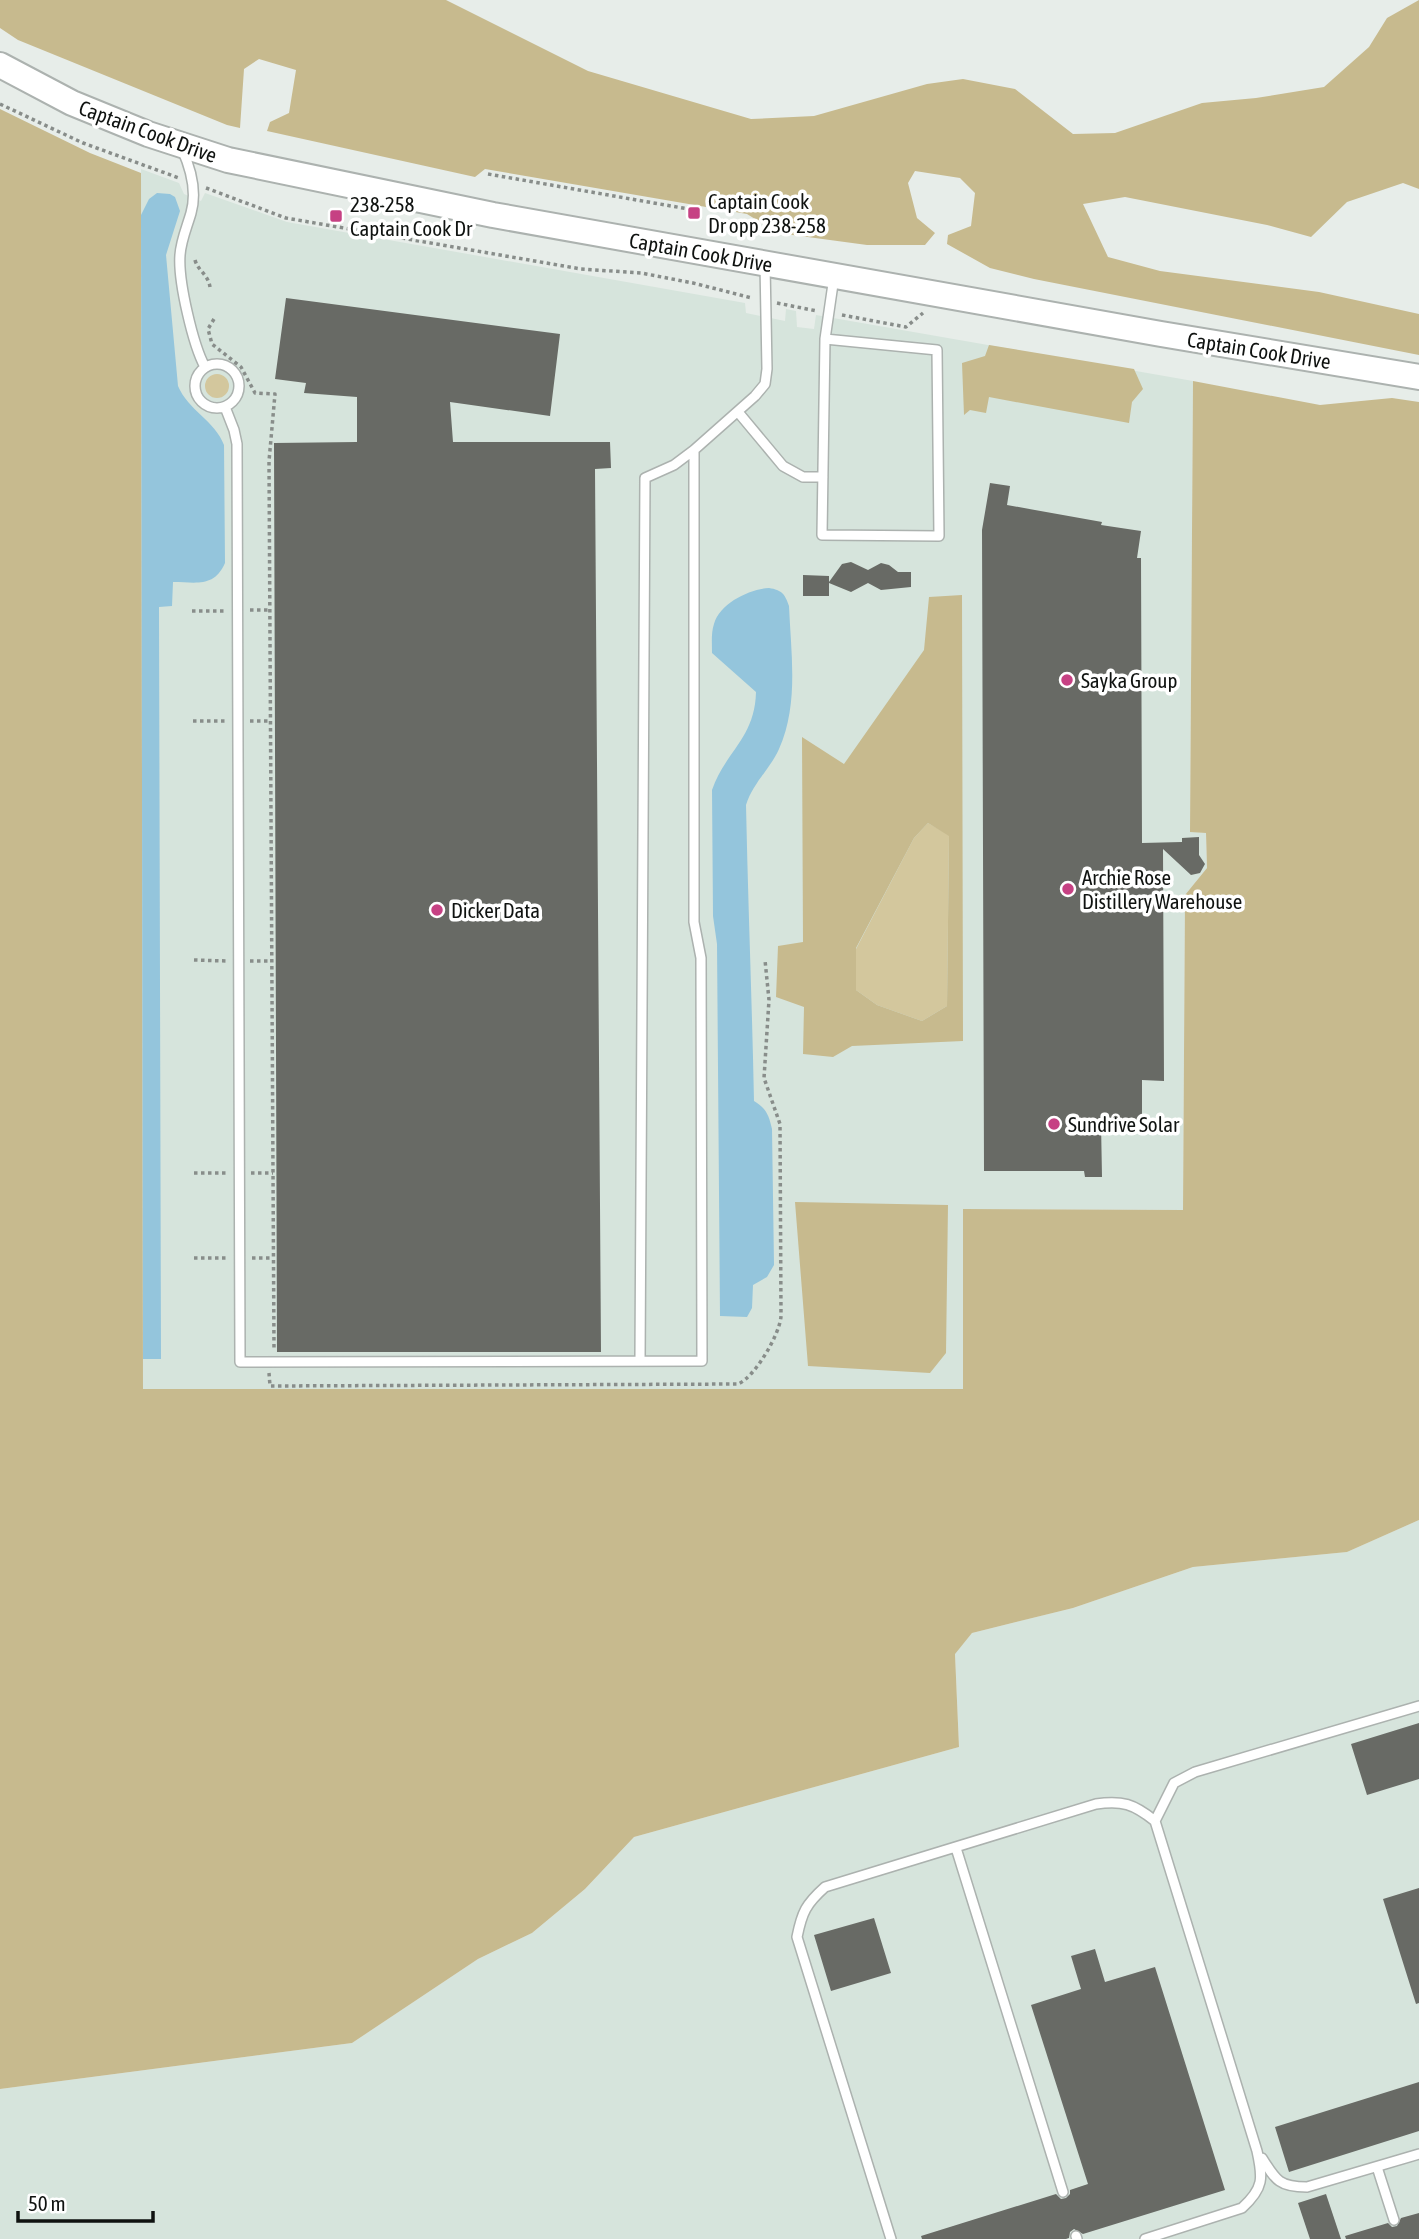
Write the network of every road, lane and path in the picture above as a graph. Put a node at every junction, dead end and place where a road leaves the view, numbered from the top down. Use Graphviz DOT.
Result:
graph roads {
  1 [pos="0,65"];
  2 [pos="0,104"];
  3 [pos="180,144"];
  4 [pos="488,174"];
  5 [pos="193,184"];
  6 [pos="694,211"];
  7 [pos="194,251"];
  8 [pos="765,264"];
  9 [pos="834,276"];
  10 [pos="210,288"];
  11 [pos="946,296"];
  12 [pos="766,301"];
  13 [pos="828,313"];
  14 [pos="214,319"];
  15 [pos="825,339"];
  16 [pos="205,367"];
  17 [pos="1419,377"];
  18 [pos="225,407"];
  19 [pos="738,412"];
  20 [pos="694,450"];
  21 [pos="823,477"];
  22 [pos="248,610"];
  23 [pos="270,610"];
  24 [pos="192,611"];
  25 [pos="228,611"];
  26 [pos="193,721"];
  27 [pos="228,721"];
  28 [pos="248,721"];
  29 [pos="271,721"];
  30 [pos="194,960"];
  31 [pos="229,961"];
  32 [pos="248,961"];
  33 [pos="272,961"];
  34 [pos="194,1173"];
  35 [pos="229,1173"];
  36 [pos="249,1174"];
  37 [pos="273,1174"];
  38 [pos="194,1258"];
  39 [pos="229,1258"];
  40 [pos="250,1258"];
  41 [pos="273,1258"];
  42 [pos="274,1354"];
  43 [pos="640,1362"];
  44 [pos="1419,1706"];
  45 [pos="1155,1821"];
  46 [pos="956,1848"];
  47 [pos="1258,2151"];
  48 [pos="1419,2154"];
  49 [pos="1377,2167"];
  50 [pos="1063,2192"];
  51 [pos="1394,2220"];
  52 [pos="891,2239"];
  53 [pos="1145,2239"];
  1 -- 3 [label="main road, Captain Cook Drive"];
  2 -- 5 [label="path"];
  3 -- 5 [label="lane"];
  3 -- 8 [label="main road, Captain Cook Drive"];
  4 -- 6 [label="path"];
  5 -- 12 [label="path"];
  5 -- 16 [label="lane"];
  7 -- 10 [label="path"];
  8 -- 9 [label="main road, Captain Cook Drive"];
  8 -- 12 [label="lane"];
  9 -- 11 [label="main road, Captain Cook Drive"];
  9 -- 13 [label="lane"];
  11 -- 13 [label="path"];
  11 -- 17 [label="main road, Captain Cook Drive"];
  12 -- 13 [label="path"];
  12 -- 19 [label="lane"];
  13 -- 15 [label="lane"];
  14 -- 23 [label="path"];
  15 -- 21 [label="lane"];
  15 -- 21 [label="lane"];
  16 -- 18 [label="lane"];
  16 -- 18 [label="lane"];
  18 -- 43 [label="lane"];
  19 -- 20 [label="lane"];
  19 -- 21 [label="lane"];
  20 -- 43 [label="lane"];
  20 -- 43 [label="lane"];
  22 -- 23 [label="path"];
  23 -- 29 [label="path"];
  24 -- 25 [label="path"];
  26 -- 27 [label="path"];
  28 -- 29 [label="path"];
  29 -- 33 [label="path"];
  30 -- 31 [label="path"];
  32 -- 33 [label="path"];
  33 -- 37 [label="path"];
  34 -- 35 [label="path"];
  36 -- 37 [label="path"];
  37 -- 41 [label="path"];
  38 -- 39 [label="path"];
  40 -- 41 [label="path"];
  41 -- 42 [label="path"];
  44 -- 45 [label="lane"];
  45 -- 46 [label="lane"];
  45 -- 47 [label="lane"];
  46 -- 50 [label="lane"];
  46 -- 52 [label="lane"];
  47 -- 49 [label="lane"];
  47 -- 53 [label="lane"];
  48 -- 49 [label="lane"];
  49 -- 51 [label="lane"];
}
